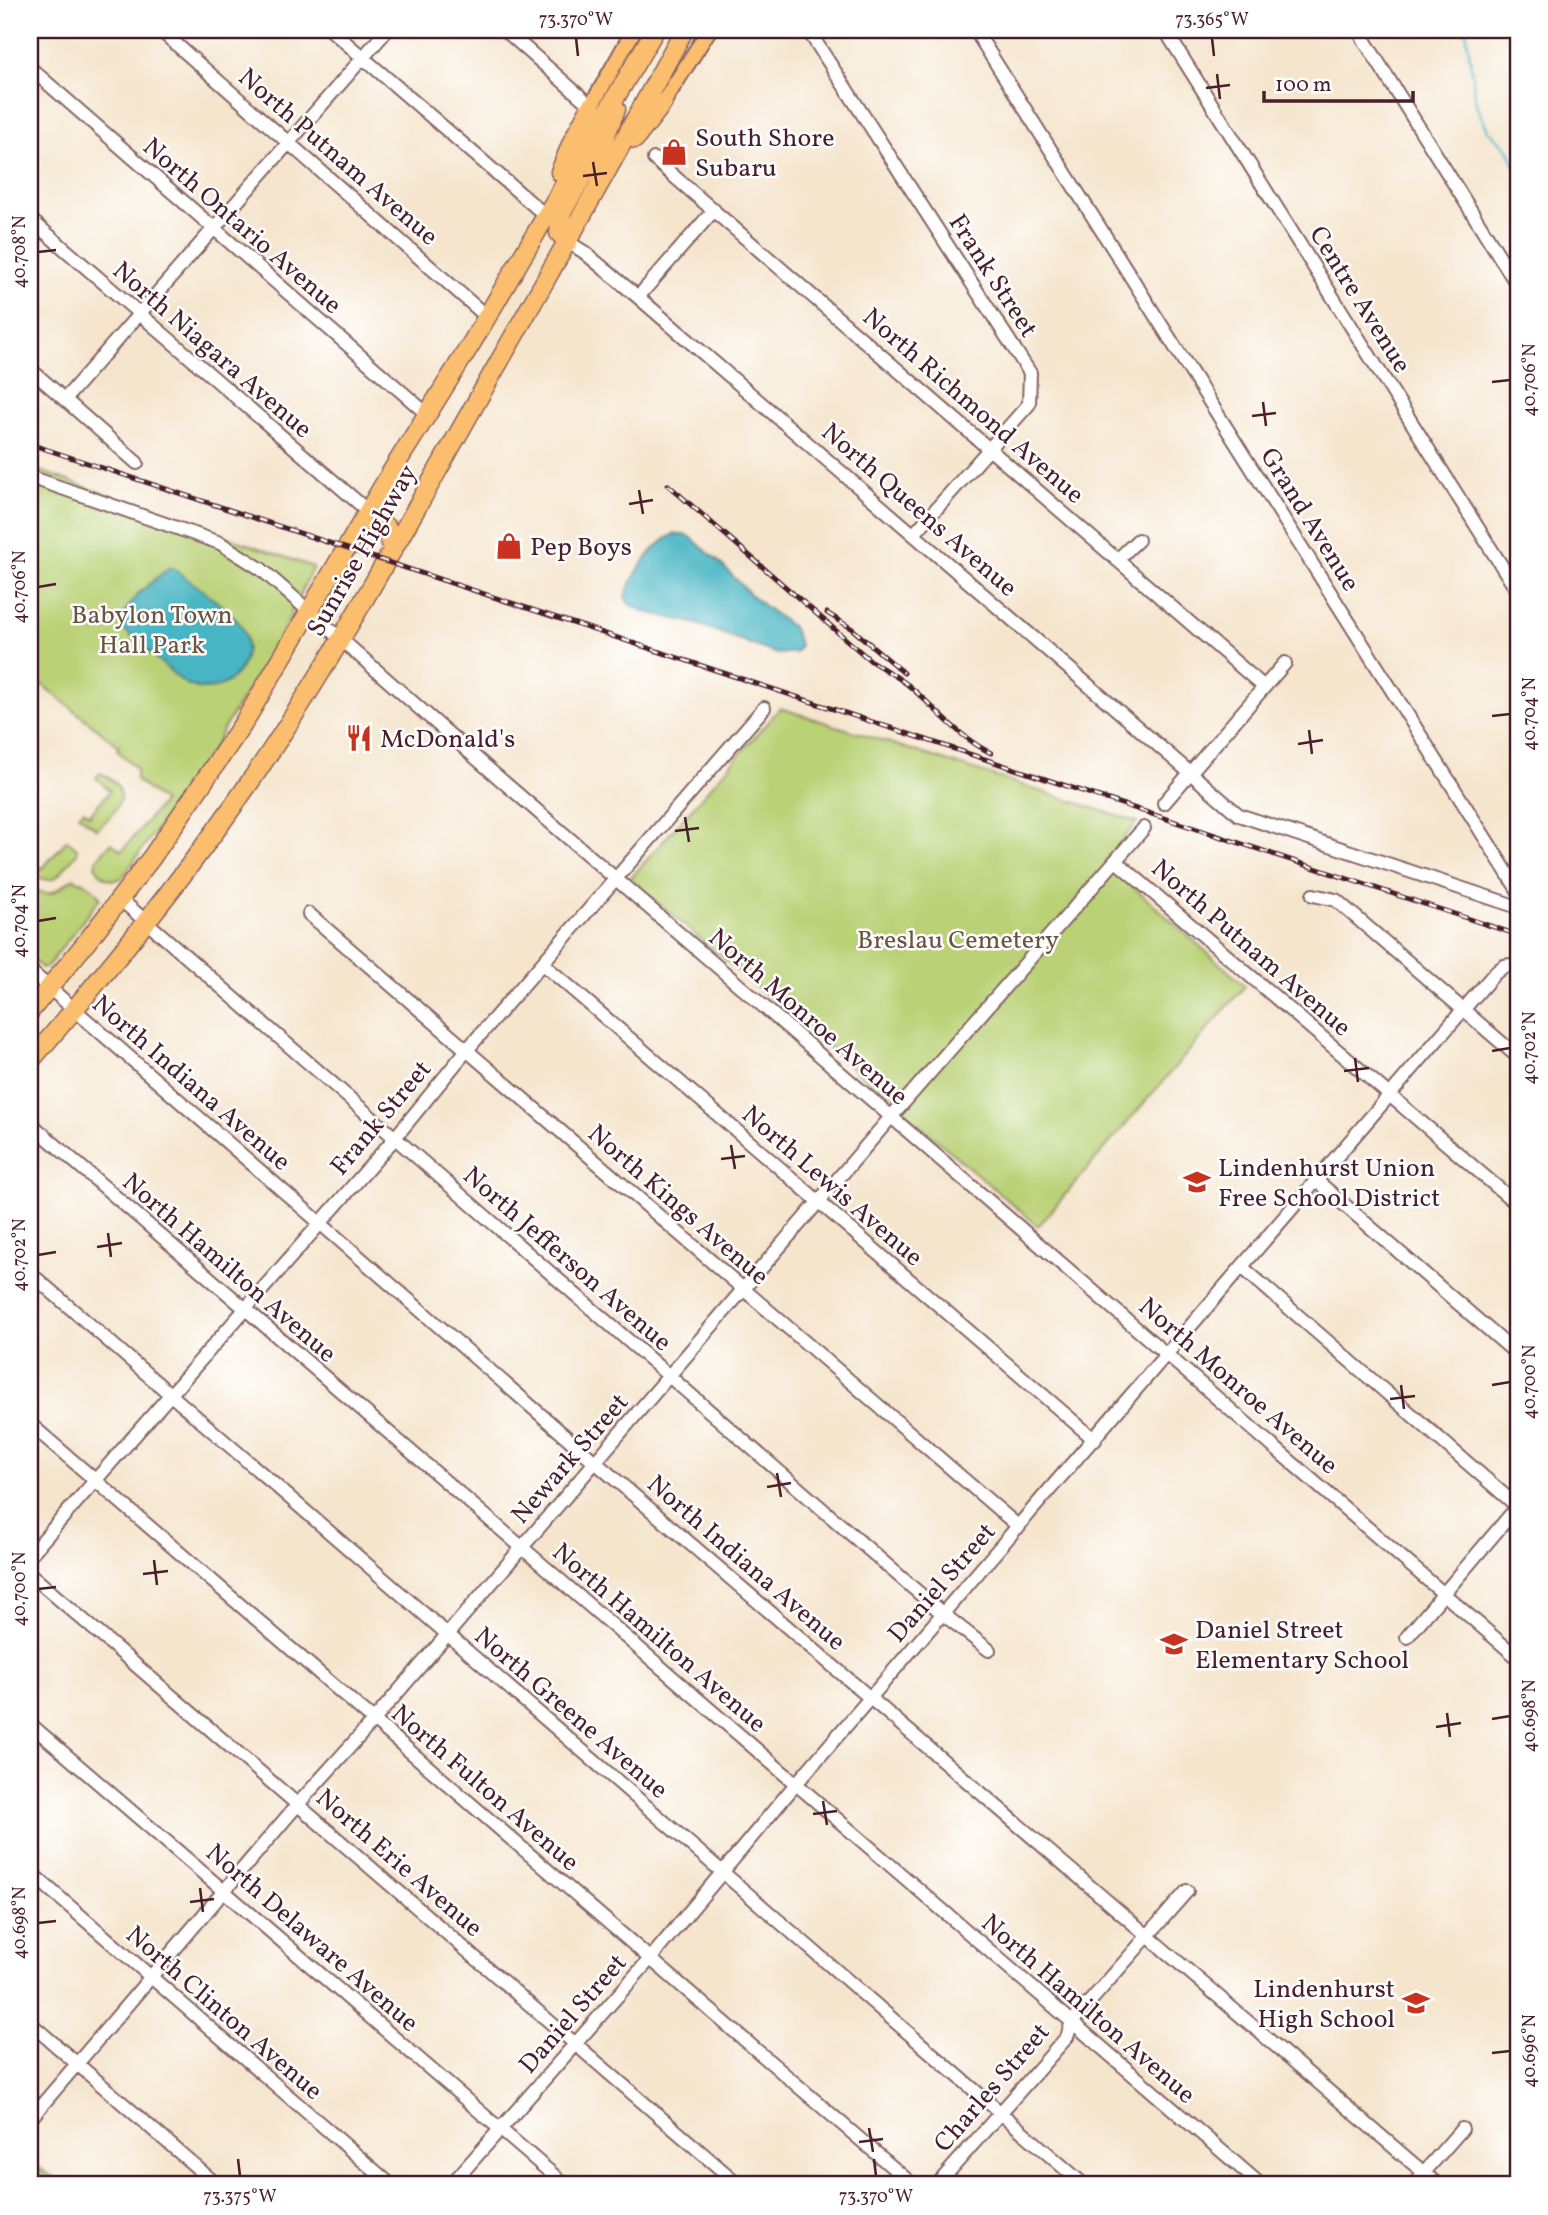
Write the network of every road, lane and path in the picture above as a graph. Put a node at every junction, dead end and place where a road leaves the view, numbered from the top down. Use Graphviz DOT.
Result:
graph roads {
  1 [pos="160,30"];
  2 [pos="331,30"];
  3 [pos="387,30"];
  4 [pos="505,30"];
  5 [pos="634,30"];
  6 [pos="655,30"];
  7 [pos="684,30"];
  8 [pos="709,30"];
  9 [pos="807,30"];
  10 [pos="975,30"];
  11 [pos="1165,30"];
  12 [pos="1358,30"];
  13 [pos="362,57"];
  14 [pos="30,68"];
  15 [pos="630,69"];
  16 [pos="663,103"];
  17 [pos="591,106"];
  18 [pos="290,142"];
  19 [pos="654,159"];
  20 [pos="608,171"];
  21 [pos="714,210"];
  22 [pos="545,215"];
  23 [pos="30,219"];
  24 [pos="214,230"];
  25 [pos="568,242"];
  26 [pos="1518,286"];
  27 [pos="638,297"];
  28 [pos="140,316"];
  29 [pos="487,317"];
  30 [pos="30,369"];
  31 [pos="65,399"];
  32 [pos="427,415"];
  33 [pos="989,448"];
  34 [pos="137,463"];
  35 [pos="30,477"];
  36 [pos="369,512"];
  37 [pos="914,534"];
  38 [pos="1138,540"];
  39 [pos="392,550"];
  40 [pos="1117,560"];
  41 [pos="1518,592"];
  42 [pos="310,614"];
  43 [pos="341,639"];
  44 [pos="1285,663"];
  45 [pos="1263,686"];
  46 [pos="764,708"];
  47 [pos="1190,772"];
  48 [pos="1164,803"];
  49 [pos="1144,828"];
  50 [pos="1116,861"];
  51 [pos="615,879"];
  52 [pos="1518,890"];
  53 [pos="1313,895"];
  54 [pos="120,899"];
  55 [pos="1518,908"];
  56 [pos="309,914"];
  57 [pos="146,923"];
  58 [pos="543,964"];
  59 [pos="1518,964"];
  60 [pos="30,971"];
  61 [pos="50,988"];
  62 [pos="1465,1009"];
  63 [pos="74,1010"];
  64 [pos="30,1011"];
  65 [pos="467,1051"];
  66 [pos="1518,1057"];
  67 [pos="30,1061"];
  68 [pos="1390,1095"];
  69 [pos="891,1117"];
  70 [pos="30,1123"];
  71 [pos="394,1139"];
  72 [pos="1317,1181"];
  73 [pos="819,1203"];
  74 [pos="1518,1205"];
  75 [pos="320,1223"];
  76 [pos="1243,1268"];
  77 [pos="30,1273"];
  78 [pos="744,1290"];
  79 [pos="244,1309"];
  80 [pos="1167,1353"];
  81 [pos="1518,1355"];
  82 [pos="670,1375"];
  83 [pos="170,1395"];
  84 [pos="30,1424"];
  85 [pos="1095,1440"];
  86 [pos="595,1462"];
  87 [pos="95,1481"];
  88 [pos="1518,1506"];
  89 [pos="1019,1527"];
  90 [pos="521,1548"];
  91 [pos="30,1555"];
  92 [pos="30,1574"];
  93 [pos="1444,1594"];
  94 [pos="943,1614"];
  95 [pos="448,1634"];
  96 [pos="1407,1636"];
  97 [pos="989,1650"];
  98 [pos="1518,1658"];
  99 [pos="871,1699"];
  100 [pos="374,1720"];
  101 [pos="30,1724"];
  102 [pos="795,1785"];
  103 [pos="298,1804"];
  104 [pos="30,1872"];
  105 [pos="723,1873"];
  106 [pos="1187,1891"];
  107 [pos="225,1892"];
  108 [pos="1146,1936"];
  109 [pos="650,1959"];
  110 [pos="150,1977"];
  111 [pos="1072,2022"];
  112 [pos="30,2023"];
  113 [pos="575,2043"];
  114 [pos="76,2063"];
  115 [pos="999,2112"];
  116 [pos="30,2119"];
  117 [pos="500,2129"];
  118 [pos="1462,2129"];
  119 [pos="1424,2172"];
  120 [pos="217,2185"];
  121 [pos="391,2185"];
  122 [pos="451,2185"];
  123 [pos="565,2185"];
  124 [pos="739,2185"];
  125 [pos="913,2185"];
  126 [pos="937,2185"];
  127 [pos="1084,2185"];
  128 [pos="1261,2185"];
  129 [pos="1413,2185"];
  130 [pos="1438,2185"];
  1 -- 18 [label="street, North Putnam Avenue"];
  2 -- 13 [label="street"];
  3 -- 13 [label="street"];
  4 -- 17 [label="street"];
  5 -- 17 [label="main road"];
  6 -- 15 [label="highway, Sunrise Highway"];
  7 -- 20 [label="highway, Sunrise Highway"];
  8 -- 16 [label="main road"];
  9 -- 33 [label="street, Frank Street"];
  10 -- 52 [label="street, Grand Avenue"];
  11 -- 41 [label="street, Centre Avenue"];
  12 -- 26 [label="street"];
  13 -- 18 [label="street"];
  13 -- 22 [label="street"];
  14 -- 24 [label="street, North Ontario Avenue"];
  15 -- 22 [label="highway, Sunrise Highway"];
  15 -- 25 [label="highway"];
  16 -- 20 [label="highway"];
  17 -- 22 [label="highway"];
  18 -- 24 [label="street"];
  18 -- 29 [label="street, North Putnam Avenue"];
  19 -- 21 [label="street, North Richmond Avenue"];
  20 -- 25 [label="highway, Sunrise Highway"];
  21 -- 27 [label="street"];
  21 -- 33 [label="street, North Richmond Avenue"];
  22 -- 29 [label="highway, Sunrise Highway"];
  23 -- 28 [label="street, North Niagara Avenue"];
  24 -- 28 [label="street"];
  24 -- 32 [label="street, North Ontario Avenue"];
  25 -- 27 [label="street, North Queens Avenue"];
  25 -- 39 [label="highway, Sunrise Highway"];
  27 -- 37 [label="street, North Queens Avenue"];
  28 -- 31 [label="street"];
  28 -- 36 [label="street, North Niagara Avenue"];
  29 -- 32 [label="highway, Sunrise Highway"];
  30 -- 31 [label="street"];
  31 -- 34 [label="street"];
  32 -- 36 [label="highway, Sunrise Highway"];
  33 -- 37 [label="street, Frank Street"];
  33 -- 40 [label="street, North Richmond Avenue"];
  35 -- 42 [label="street, North Monroe Avenue"];
  36 -- 39 [label="highway"];
  36 -- 42 [label="highway, Sunrise Highway"];
  37 -- 47 [label="street, North Queens Avenue"];
  38 -- 40 [label="street"];
  39 -- 43 [label="highway, Sunrise Highway"];
  40 -- 45 [label="street, North Richmond Avenue"];
  42 -- 43 [label="street, North Monroe Avenue"];
  42 -- 54 [label="highway, Sunrise Highway"];
  43 -- 51 [label="street, North Monroe Avenue"];
  43 -- 57 [label="highway, Sunrise Highway"];
  44 -- 45 [label="street"];
  45 -- 47 [label="street"];
  46 -- 51 [label="street, Frank Street"];
  47 -- 48 [label="street"];
  47 -- 55 [label="street, North Queens Avenue"];
  49 -- 50 [label="street, Newark Street"];
  50 -- 68 [label="street, North Putnam Avenue"];
  50 -- 69 [label="street, Newark Street"];
  51 -- 58 [label="street, Frank Street"];
  51 -- 69 [label="street, North Monroe Avenue"];
  53 -- 62 [label="street"];
  54 -- 57 [label="street, North Jefferson Avenue"];
  54 -- 61 [label="highway, Sunrise Highway"];
  56 -- 65 [label="street, North Kings Avenue"];
  57 -- 63 [label="highway, Sunrise Highway"];
  57 -- 71 [label="street, North Jefferson Avenue"];
  58 -- 65 [label="street, Frank Street"];
  58 -- 73 [label="street, North Lewis Avenue"];
  59 -- 62 [label="street, Daniel Street"];
  60 -- 61 [label="street, North Indiana Avenue"];
  61 -- 63 [label="street, North Indiana Avenue"];
  61 -- 64 [label="highway, Sunrise Highway"];
  62 -- 66 [label="street"];
  62 -- 68 [label="street, Daniel Street"];
  63 -- 67 [label="highway, Sunrise Highway"];
  63 -- 75 [label="street, North Indiana Avenue"];
  65 -- 71 [label="street, Frank Street"];
  65 -- 78 [label="street, North Kings Avenue"];
  68 -- 72 [label="street, Daniel Street"];
  68 -- 74 [label="street, North Putnam Avenue"];
  69 -- 73 [label="street, Newark Street"];
  69 -- 80 [label="street, North Monroe Avenue"];
  70 -- 79 [label="street, North Hamilton Avenue"];
  71 -- 75 [label="street, Frank Street"];
  71 -- 82 [label="street, North Jefferson Avenue"];
  72 -- 76 [label="street, Daniel Street"];
  72 -- 81 [label="street"];
  73 -- 78 [label="street, Newark Street"];
  73 -- 85 [label="street, North Lewis Avenue"];
  75 -- 79 [label="street, Frank Street"];
  75 -- 86 [label="street, North Indiana Avenue"];
  76 -- 80 [label="street, Daniel Street"];
  76 -- 88 [label="street"];
  77 -- 83 [label="street, North Greene Avenue"];
  78 -- 82 [label="street, Newark Street"];
  78 -- 89 [label="street, North Kings Avenue"];
  79 -- 83 [label="street, Frank Street"];
  79 -- 90 [label="street, North Hamilton Avenue"];
  80 -- 85 [label="street, Daniel Street"];
  80 -- 93 [label="street, North Monroe Avenue"];
  82 -- 86 [label="street, Newark Street"];
  82 -- 94 [label="street, North Jefferson Avenue"];
  83 -- 87 [label="street, Frank Street"];
  83 -- 95 [label="street, North Greene Avenue"];
  84 -- 87 [label="street, North Fulton Avenue"];
  85 -- 89 [label="street, Daniel Street"];
  86 -- 90 [label="street, Newark Street"];
  86 -- 99 [label="street, North Indiana Avenue"];
  87 -- 91 [label="street, Frank Street"];
  87 -- 100 [label="street, North Fulton Avenue"];
  88 -- 93 [label="street"];
  89 -- 94 [label="street, Daniel Street"];
  90 -- 95 [label="street, Newark Street"];
  90 -- 102 [label="street, North Hamilton Avenue"];
  92 -- 103 [label="street, North Erie Avenue"];
  93 -- 96 [label="street"];
  93 -- 98 [label="street, North Monroe Avenue"];
  94 -- 97 [label="street, North Jefferson Avenue"];
  94 -- 99 [label="street, Daniel Street"];
  95 -- 100 [label="street, Newark Street"];
  95 -- 105 [label="street, North Greene Avenue"];
  99 -- 102 [label="street, Daniel Street"];
  99 -- 108 [label="street, North Indiana Avenue"];
  100 -- 103 [label="street, Newark Street"];
  100 -- 109 [label="street, North Fulton Avenue"];
  101 -- 107 [label="street, North Delaware Avenue"];
  102 -- 105 [label="street, Daniel Street"];
  102 -- 111 [label="street, North Hamilton Avenue"];
  103 -- 107 [label="street, Newark Street"];
  103 -- 113 [label="street, North Erie Avenue"];
  104 -- 110 [label="street, North Clinton Avenue"];
  105 -- 109 [label="street, Daniel Street"];
  105 -- 115 [label="street, North Greene Avenue"];
  106 -- 108 [label="street, Charles Street"];
  107 -- 110 [label="street, Newark Street"];
  107 -- 117 [label="street, North Delaware Avenue"];
  108 -- 111 [label="street, Charles Street"];
  108 -- 119 [label="street, North Indiana Avenue"];
  109 -- 113 [label="street, Daniel Street"];
  109 -- 125 [label="street, North Fulton Avenue"];
  110 -- 114 [label="street, Newark Street"];
  110 -- 121 [label="street, North Clinton Avenue"];
  111 -- 115 [label="street, Charles Street"];
  111 -- 128 [label="street, North Hamilton Avenue"];
  112 -- 114 [label="street"];
  113 -- 117 [label="street, Daniel Street"];
  113 -- 124 [label="street, North Erie Avenue"];
  114 -- 116 [label="street, Newark Street"];
  114 -- 120 [label="street"];
  115 -- 126 [label="street, Charles Street"];
  115 -- 127 [label="street, North Greene Avenue"];
  117 -- 122 [label="street, Daniel Street"];
  117 -- 123 [label="street, North Delaware Avenue"];
  118 -- 119 [label="street"];
  119 -- 129 [label="street"];
  119 -- 130 [label="street, North Indiana Avenue"];
}
